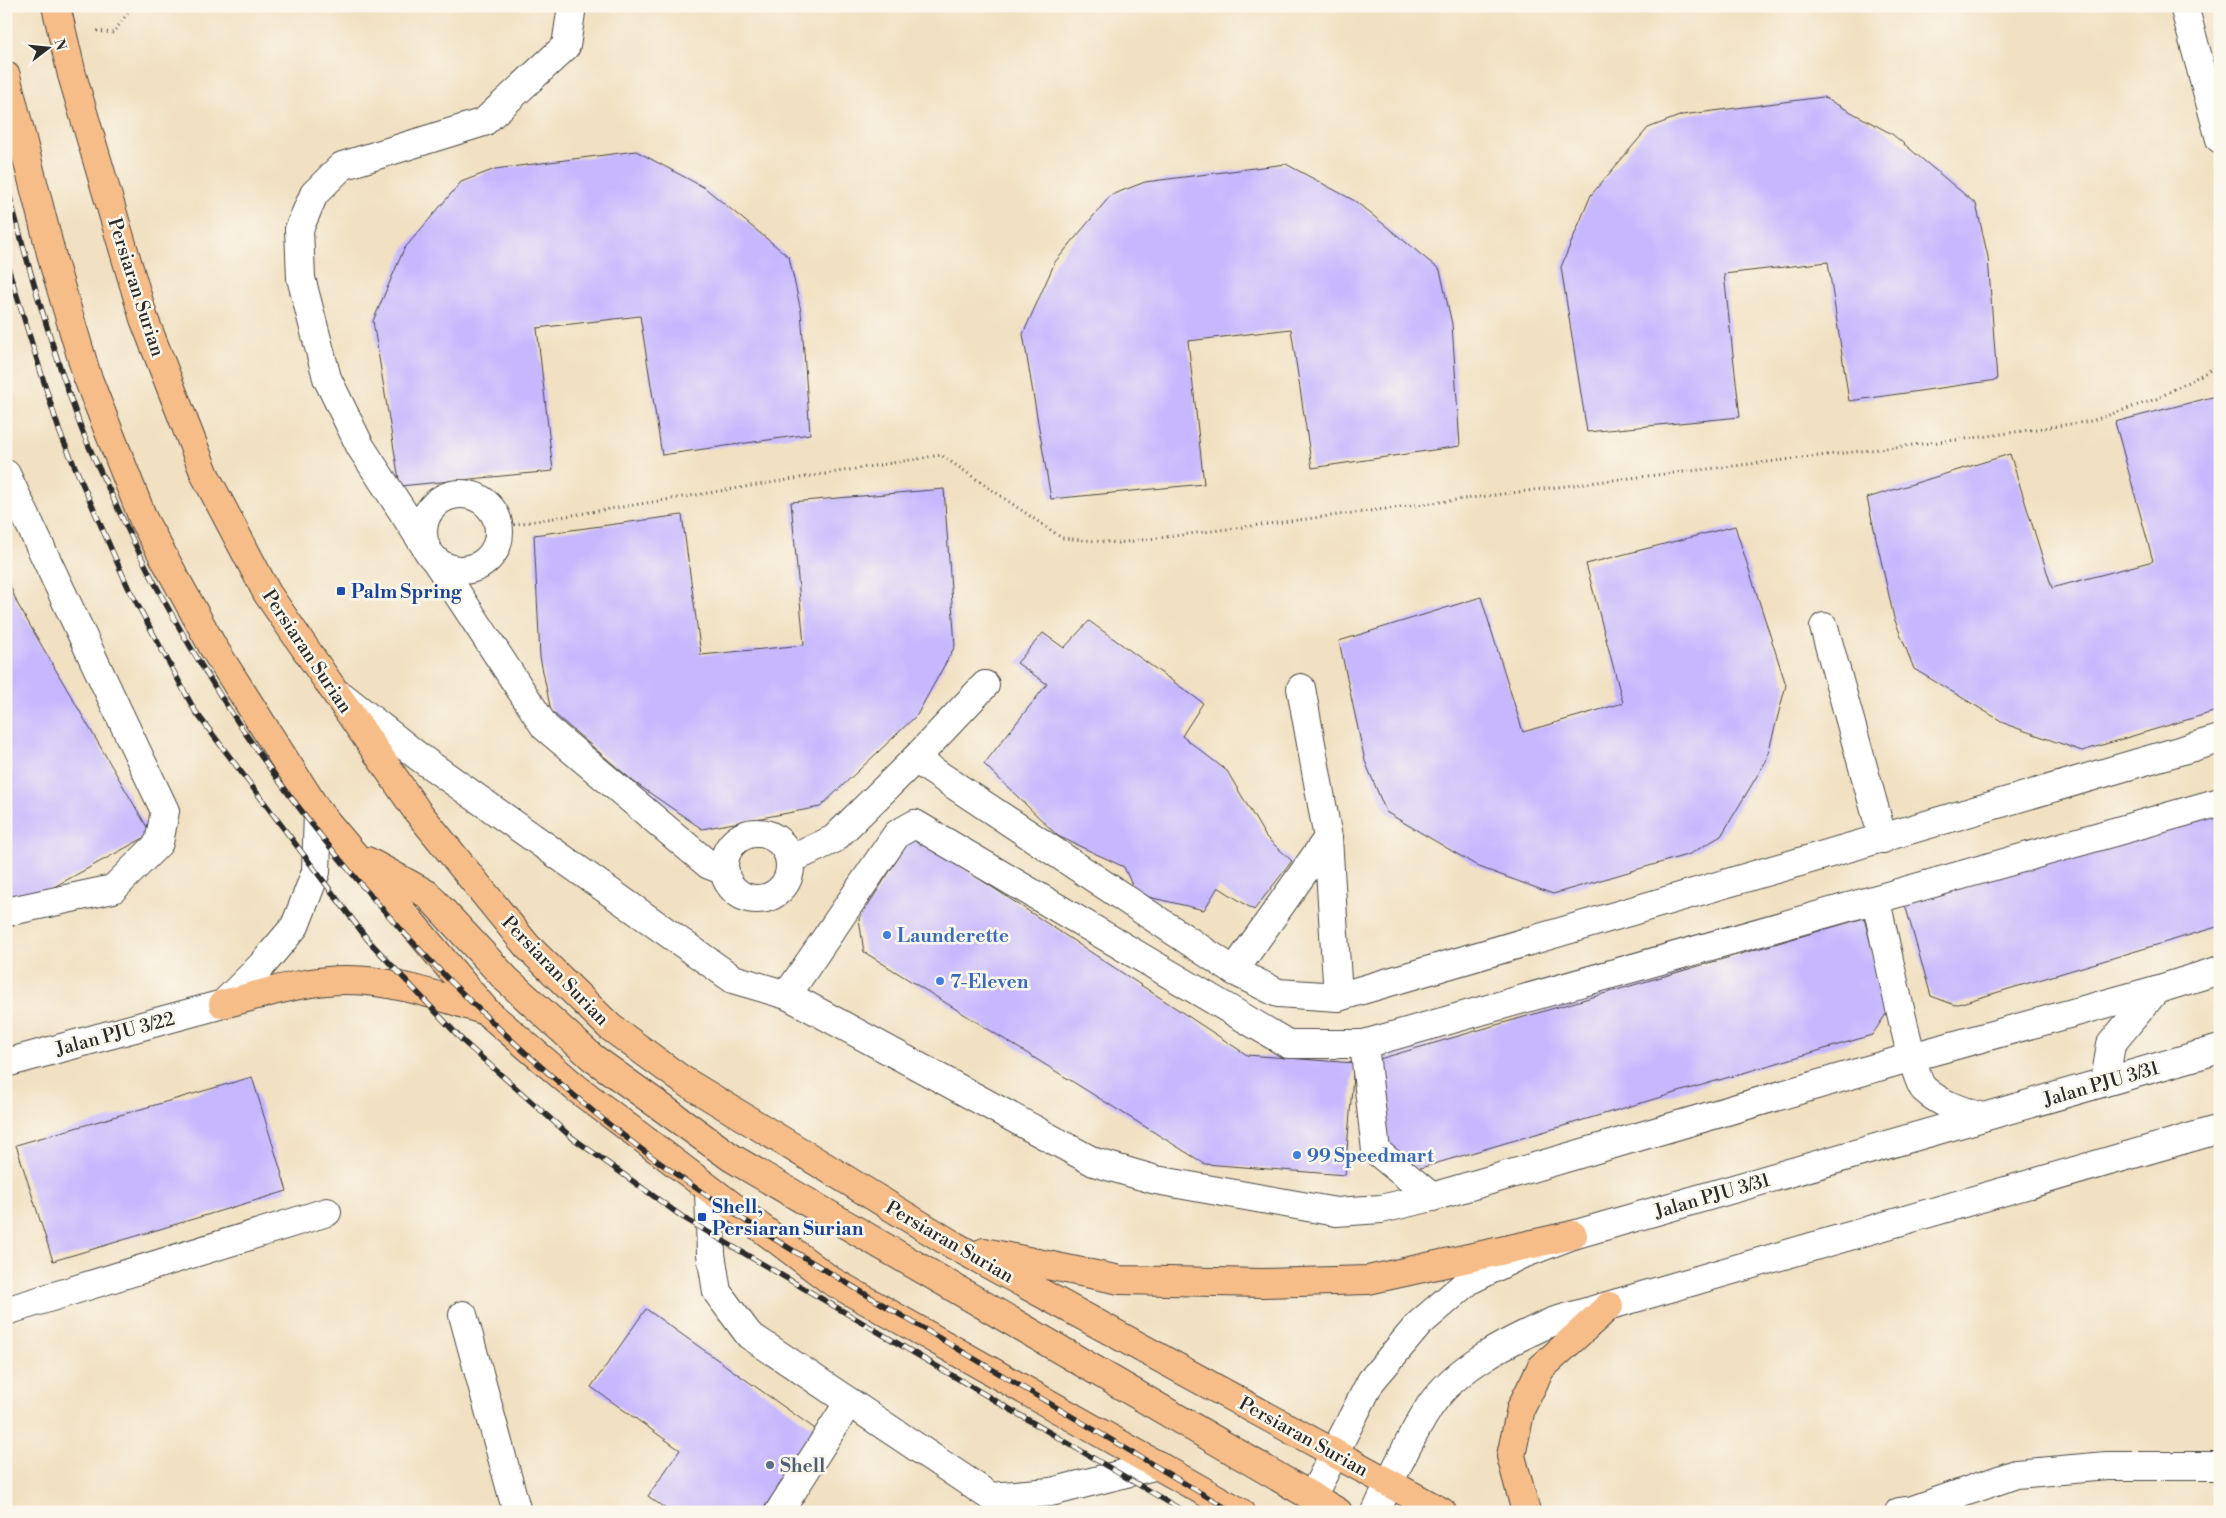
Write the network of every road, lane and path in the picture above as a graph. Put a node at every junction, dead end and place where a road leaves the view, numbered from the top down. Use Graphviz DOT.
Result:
graph roads {
  1 [pos="56,6"];
  2 [pos="133,6"];
  3 [pos="572,6"];
  4 [pos="2184,6"];
  5 [pos="113,33"];
  6 [pos="6,76"];
  7 [pos="2220,139"];
  8 [pos="2220,365"];
  9 [pos="6,474"];
  10 [pos="499,526"];
  11 [pos="431,555"];
  12 [pos="1824,627"];
  13 [pos="984,685"];
  14 [pos="1300,688"];
  15 [pos="333,689"];
  16 [pos="2220,739"];
  17 [pos="915,759"];
  18 [pos="2220,802"];
  19 [pos="318,812"];
  20 [pos="1328,838"];
  21 [pos="1883,839"];
  22 [pos="352,852"];
  23 [pos="790,860"];
  24 [pos="725,871"];
  25 [pos="1876,901"];
  26 [pos="6,912"];
  27 [pos="2220,970"];
  28 [pos="1234,971"];
  29 [pos="2156,990"];
  30 [pos="786,995"];
  31 [pos="1338,997"];
  32 [pos="223,1004"];
  33 [pos="486,1011"];
  34 [pos="1364,1044"];
  35 [pos="2220,1048"];
  36 [pos="1912,1057"];
  37 [pos="6,1063"];
  38 [pos="2105,1082"];
  39 [pos="1982,1117"];
  40 [pos="2220,1129"];
  41 [pos="709,1190"];
  42 [pos="1432,1197"];
  43 [pos="327,1212"];
  44 [pos="1573,1235"];
  45 [pos="956,1246"];
  46 [pos="1609,1306"];
  47 [pos="6,1311"];
  48 [pos="463,1315"];
  49 [pos="849,1402"];
  50 [pos="1333,1453"];
  51 [pos="1158,1465"];
  52 [pos="2220,1466"];
  53 [pos="1389,1483"];
  54 [pos="1312,1497"];
  55 [pos="517,1512"];
  56 [pos="779,1512"];
  57 [pos="1240,1512"];
  58 [pos="1338,1512"];
  59 [pos="1376,1512"];
  60 [pos="1442,1512"];
  61 [pos="1526,1512"];
  62 [pos="1899,1512"];
  1 -- 15 [label="main road, Persiaran Surian"];
  2 -- 5 [label="path"];
  3 -- 11 [label="street"];
  4 -- 7 [label="street"];
  6 -- 19 [label="main road"];
  8 -- 10 [label="path"];
  9 -- 26 [label="street"];
  10 -- 11 [label="street"];
  10 -- 11 [label="street"];
  11 -- 24 [label="street"];
  12 -- 21 [label="street"];
  13 -- 17 [label="street"];
  14 -- 20 [label="street"];
  15 -- 30 [label="street"];
  15 -- 45 [label="main road, Persiaran Surian"];
  16 -- 21 [label="street"];
  17 -- 23 [label="street"];
  17 -- 28 [label="street"];
  18 -- 25 [label="street"];
  19 -- 22 [label="main road"];
  19 -- 32 [label="street"];
  20 -- 28 [label="street"];
  20 -- 31 [label="street"];
  21 -- 31 [label="street"];
  22 -- 33 [label="main road"];
  22 -- 54 [label="main road"];
  23 -- 24 [label="street"];
  23 -- 24 [label="street"];
  25 -- 34 [label="street"];
  25 -- 36 [label="street"];
  27 -- 29 [label="street"];
  28 -- 31 [label="street"];
  29 -- 36 [label="street"];
  29 -- 38 [label="street"];
  30 -- 34 [label="street"];
  30 -- 42 [label="street"];
  32 -- 33 [label="main road"];
  32 -- 37 [label="street, Jalan PJU 3/22"];
  33 -- 41 [label="main road"];
  34 -- 42 [label="street"];
  35 -- 38 [label="street, Jalan PJU 3/31"];
  36 -- 39 [label="street"];
  36 -- 42 [label="street"];
  38 -- 39 [label="street, Jalan PJU 3/31"];
  39 -- 44 [label="street, Jalan PJU 3/31"];
  40 -- 46 [label="street"];
  41 -- 49 [label="street"];
  41 -- 51 [label="main road"];
  43 -- 47 [label="street"];
  44 -- 45 [label="main road"];
  44 -- 50 [label="street, Jalan PJU 3/31"];
  45 -- 50 [label="main road, Persiaran Surian"];
  46 -- 53 [label="street"];
  46 -- 61 [label="main road"];
  48 -- 55 [label="street"];
  49 -- 51 [label="street"];
  49 -- 56 [label="street"];
  50 -- 53 [label="main road, Persiaran Surian"];
  50 -- 54 [label="street, Jalan PJU 3/31"];
  51 -- 57 [label="main road"];
  52 -- 62 [label="street"];
  53 -- 59 [label="street"];
  53 -- 60 [label="main road, Persiaran Surian"];
  54 -- 58 [label="main road"];
}
